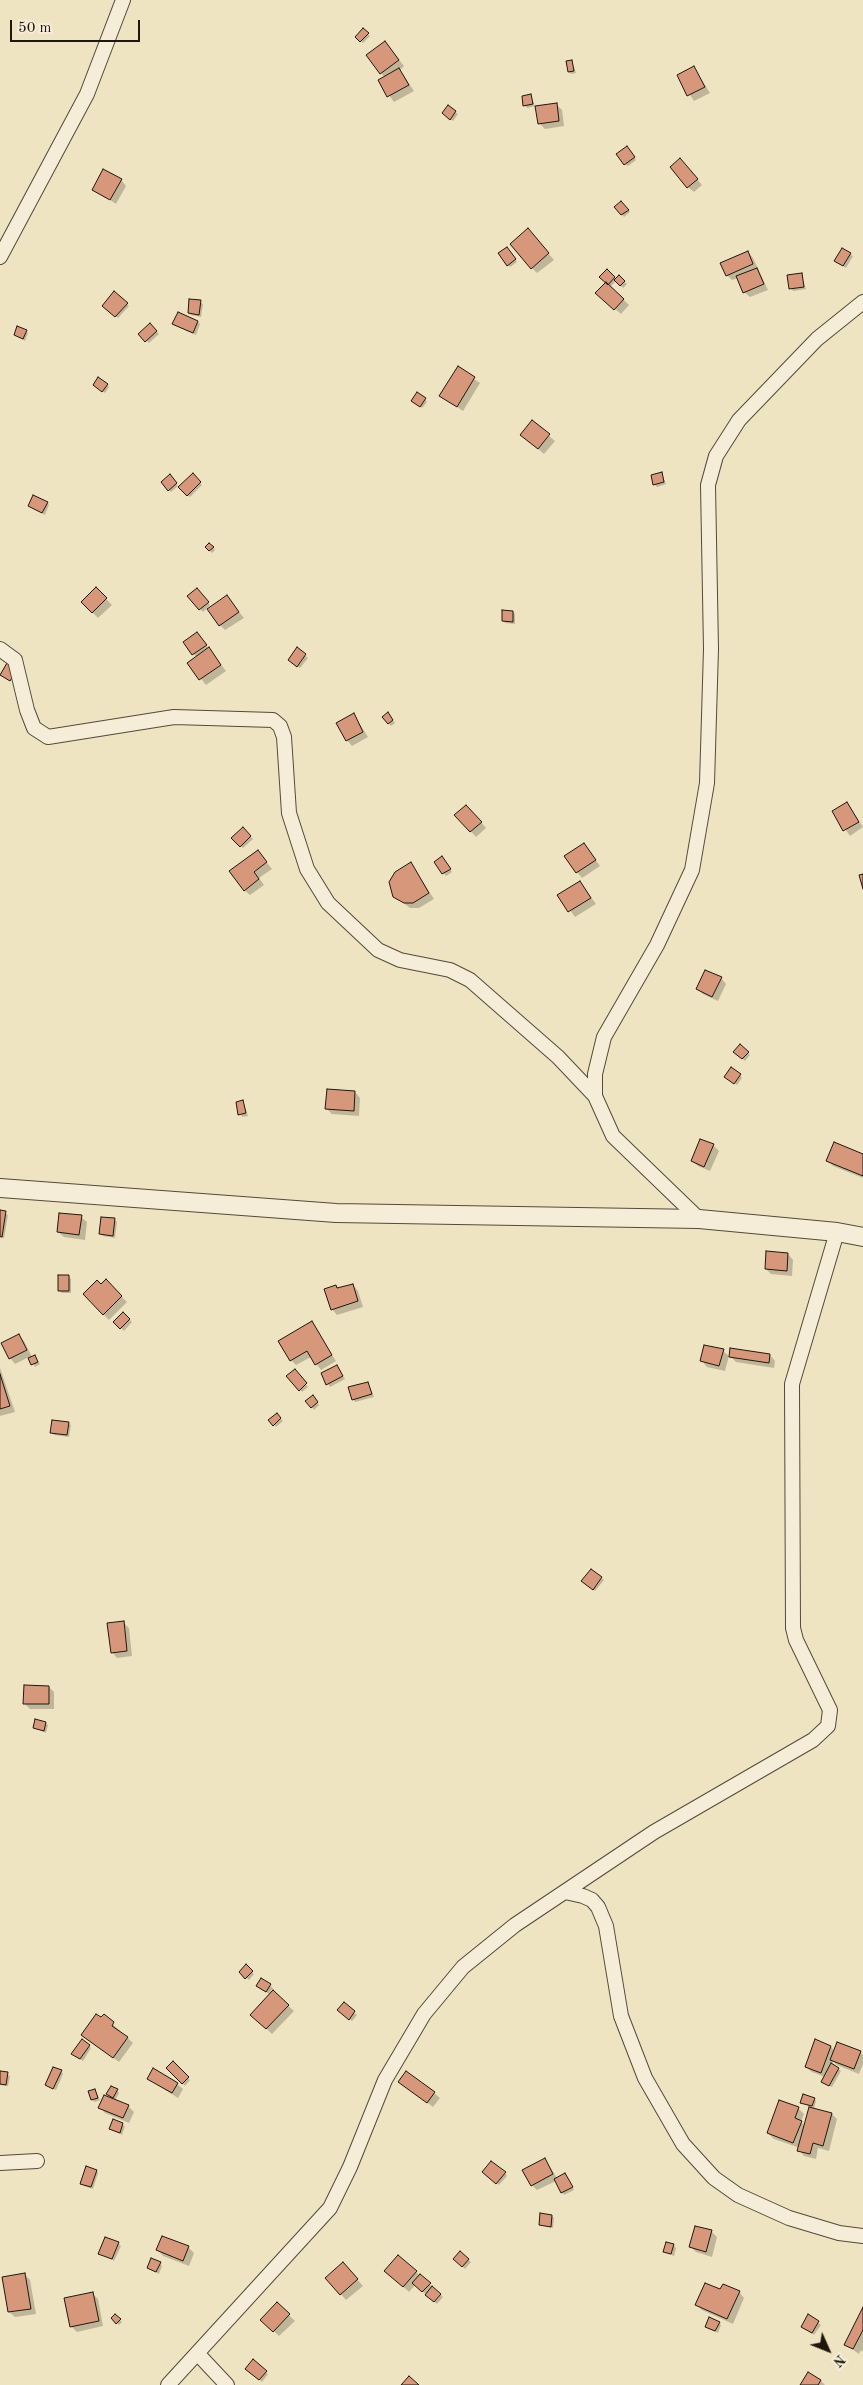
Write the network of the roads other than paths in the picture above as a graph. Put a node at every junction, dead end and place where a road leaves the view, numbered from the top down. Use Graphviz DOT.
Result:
graph roads {
  1 [pos="123,0"];
  2 [pos="0,257"];
  3 [pos="863,302"];
  4 [pos="0,649"];
  5 [pos="595,1096"];
  6 [pos="0,1188"];
  7 [pos="698,1219"];
  8 [pos="837,1232"];
  9 [pos="863,1237"];
  10 [pos="565,1892"];
  11 [pos="37,2161"];
  12 [pos="0,2163"];
  13 [pos="863,2236"];
  14 [pos="197,2353"];
  15 [pos="168,2385"];
  16 [pos="227,2385"];
  1 -- 2 [label="street"];
  3 -- 5 [label="street"];
  4 -- 5 [label="street"];
  5 -- 7 [label="street"];
  6 -- 7 [label="street"];
  7 -- 8 [label="street"];
  8 -- 9 [label="street"];
  8 -- 10 [label="street"];
  10 -- 13 [label="street"];
  10 -- 14 [label="street"];
  11 -- 12 [label="street"];
  14 -- 15 [label="street"];
  14 -- 16 [label="street"];
}
